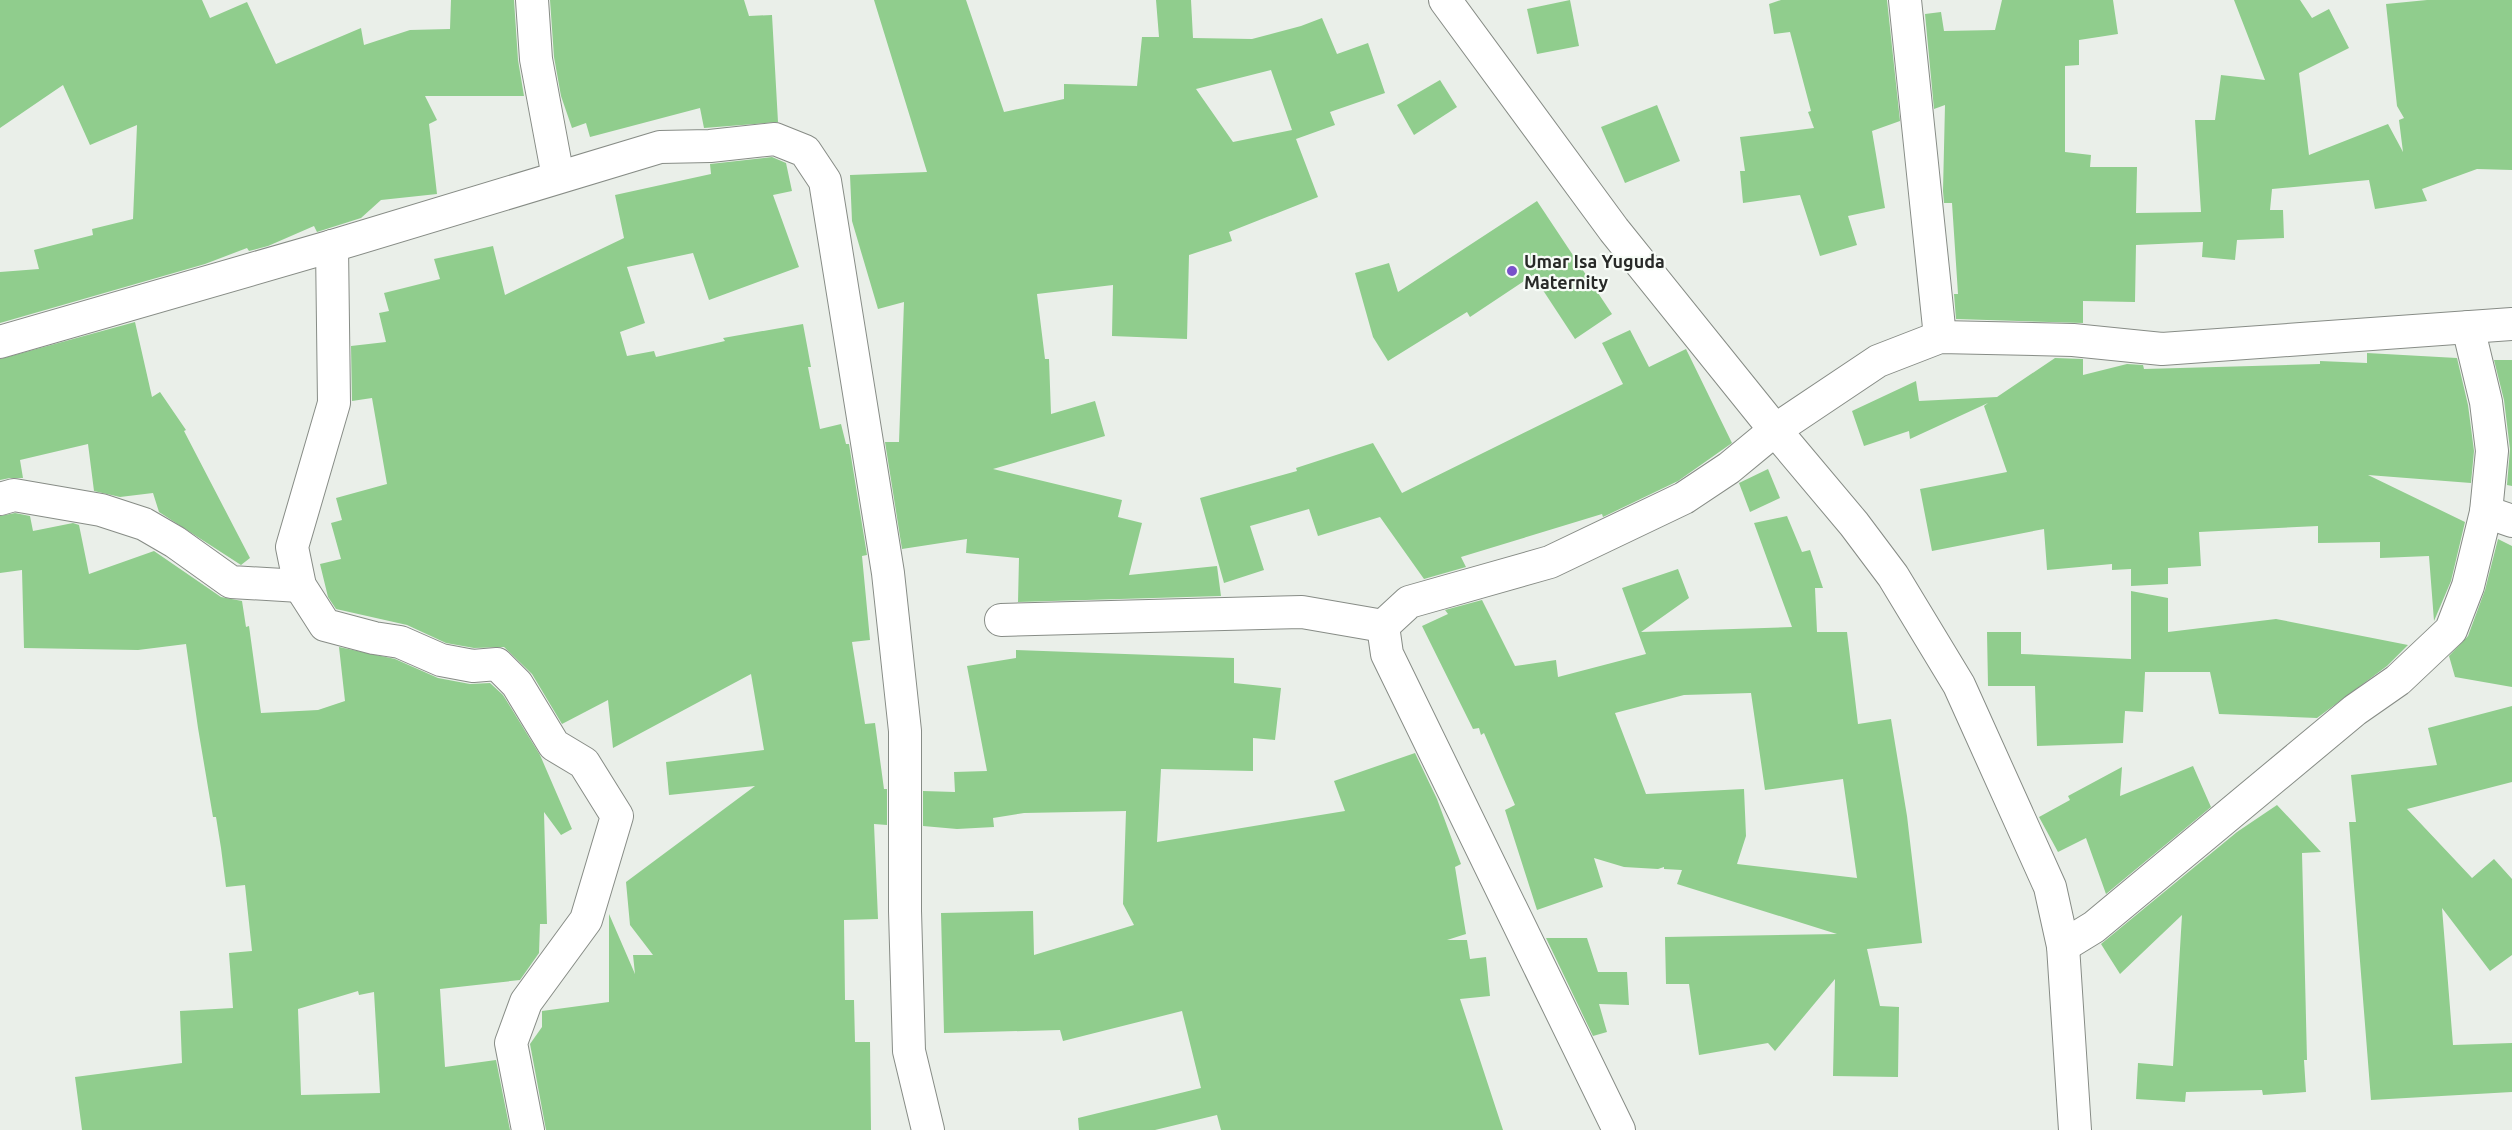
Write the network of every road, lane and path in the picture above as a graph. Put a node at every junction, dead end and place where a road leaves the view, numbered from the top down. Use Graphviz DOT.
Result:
graph roads {
  1 [pos="532,0"];
  2 [pos="1445,0"];
  3 [pos="1905,0"];
  4 [pos="558,177"];
  5 [pos="332,246"];
  6 [pos="2512,324"];
  7 [pos="2468,327"];
  8 [pos="1940,337"];
  9 [pos="0,342"];
  10 [pos="2512,425"];
  11 [pos="1775,430"];
  12 [pos="2492,451"];
  13 [pos="0,499"];
  14 [pos="2499,516"];
  15 [pos="300,586"];
  16 [pos="1001,620"];
  17 [pos="1383,626"];
  18 [pos="2063,946"];
  19 [pos="528,1130"];
  20 [pos="928,1130"];
  21 [pos="1619,1130"];
  22 [pos="2074,1130"];
  1 -- 4 [label="street"];
  2 -- 11 [label="street"];
  3 -- 8 [label="street"];
  4 -- 5 [label="street"];
  4 -- 20 [label="street"];
  5 -- 9 [label="street"];
  5 -- 15 [label="street"];
  6 -- 7 [label="street"];
  7 -- 8 [label="street"];
  7 -- 12 [label="street"];
  8 -- 11 [label="street"];
  10 -- 12 [label="street"];
  11 -- 17 [label="street"];
  11 -- 18 [label="street"];
  12 -- 14 [label="street"];
  13 -- 15 [label="street"];
  14 -- 18 [label="street"];
  15 -- 19 [label="street"];
  16 -- 17 [label="street"];
  17 -- 21 [label="street"];
  18 -- 22 [label="street"];
}
